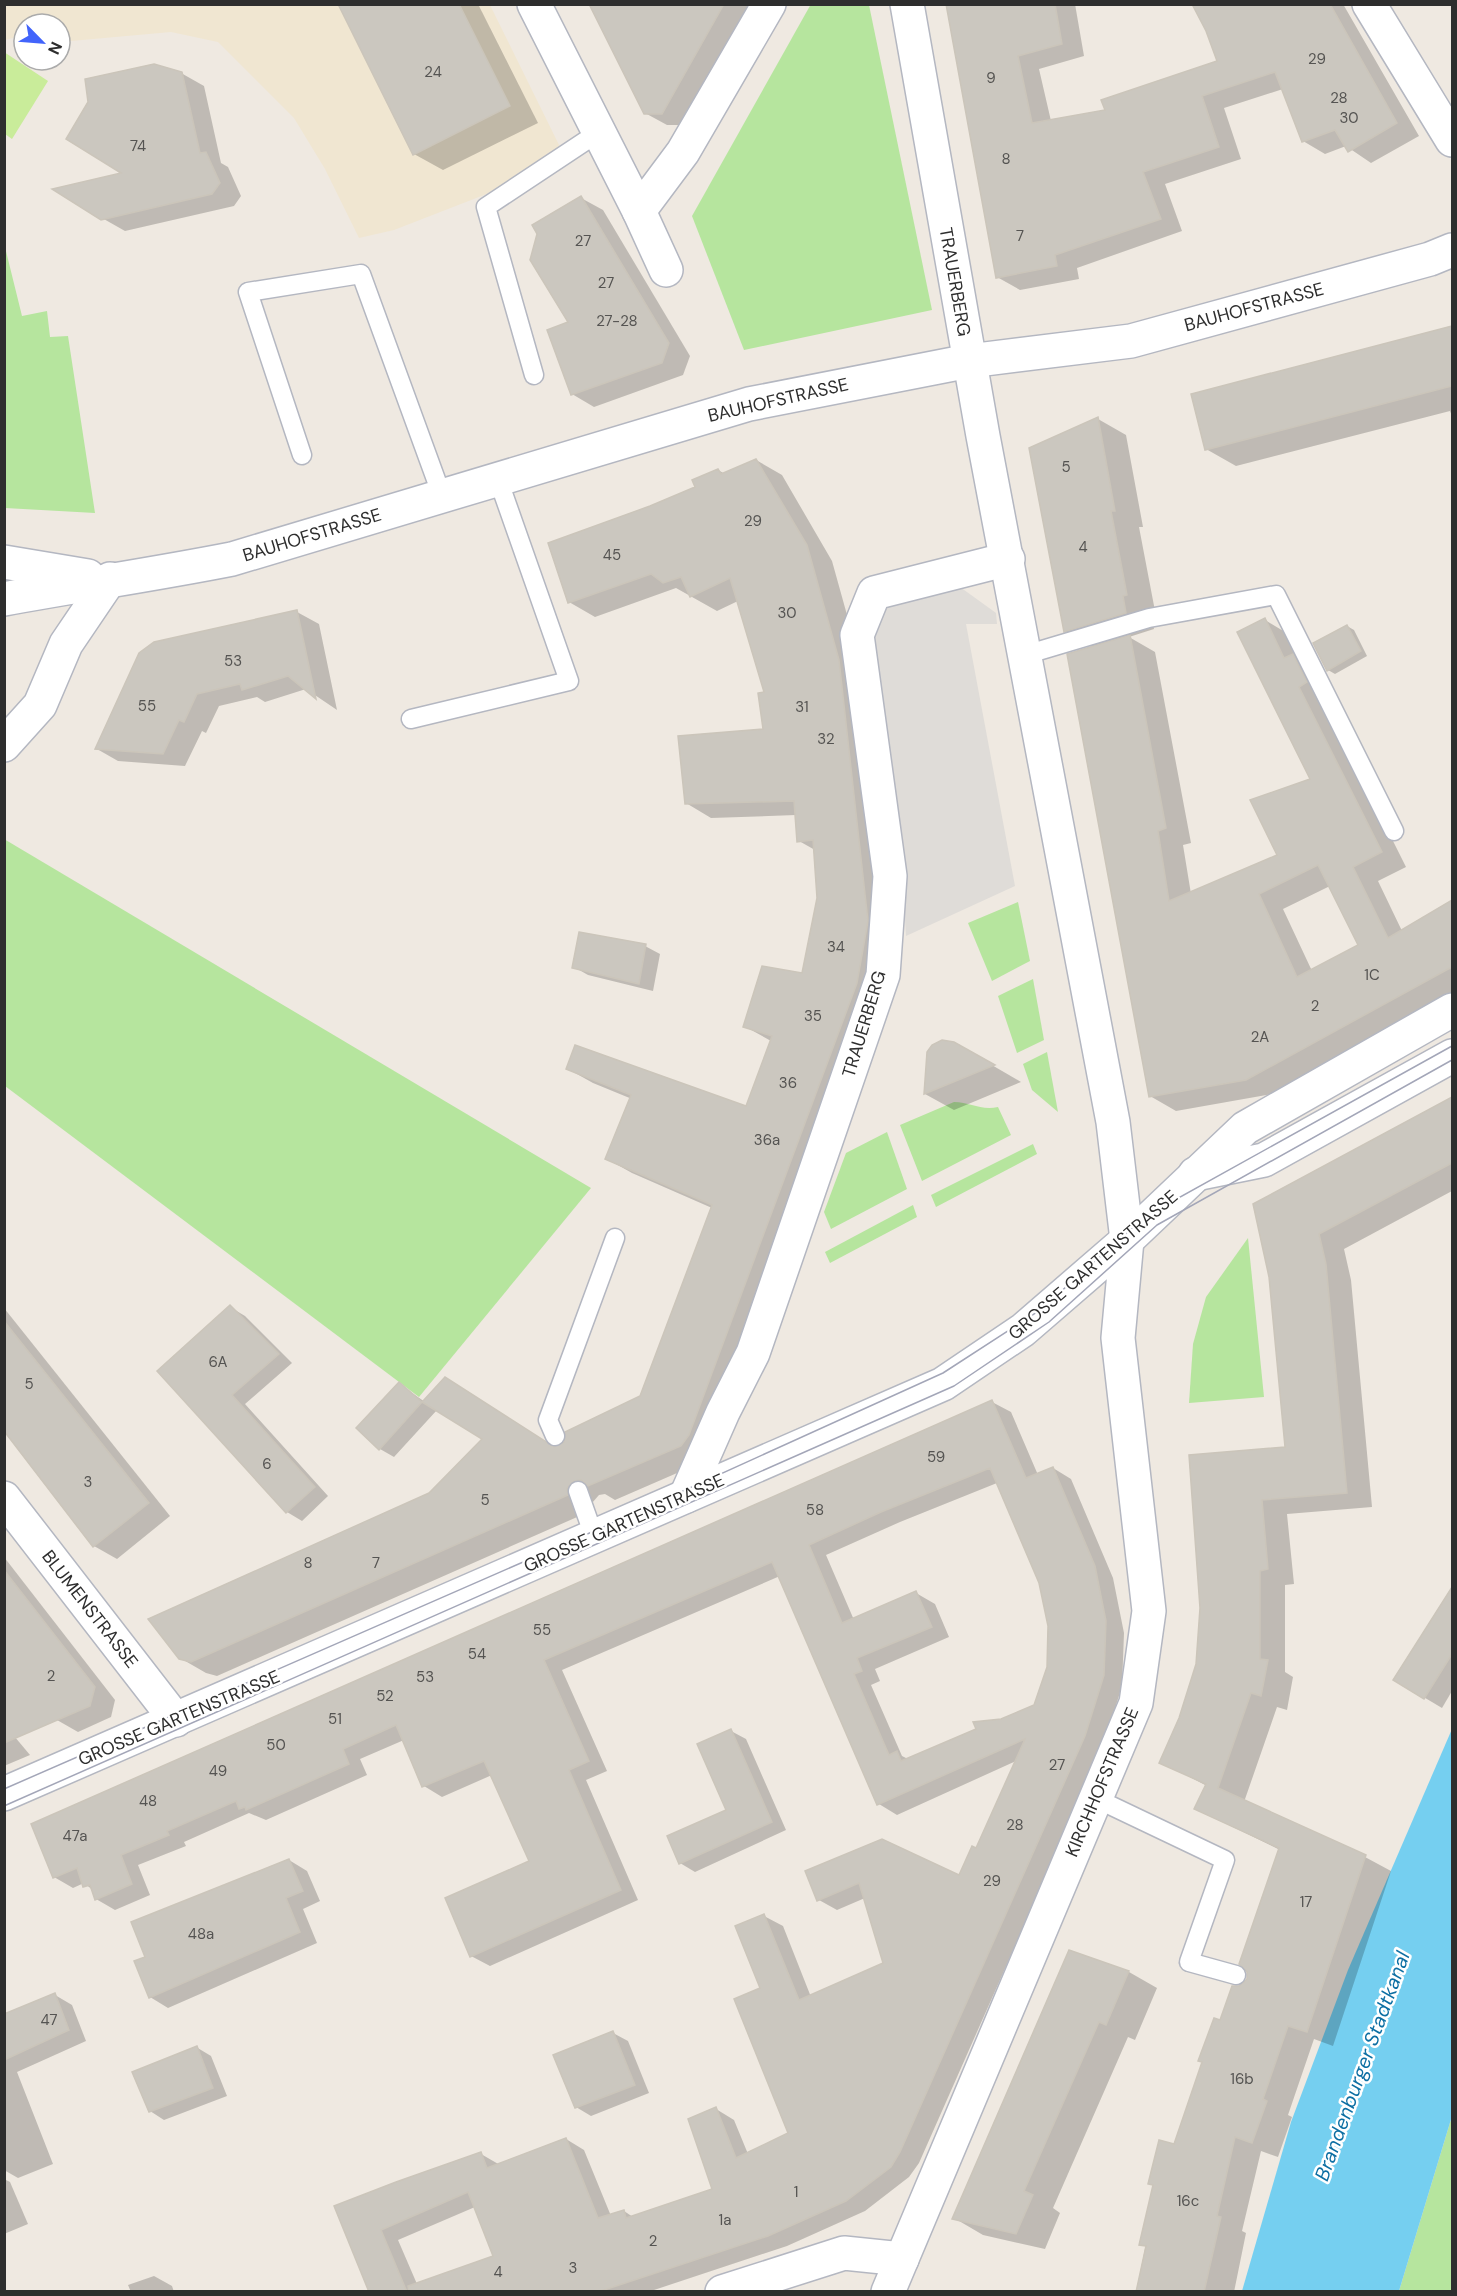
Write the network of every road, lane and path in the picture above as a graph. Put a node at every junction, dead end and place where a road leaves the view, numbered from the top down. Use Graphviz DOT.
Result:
graph roads {
  1 [pos="534,4"];
  2 [pos="769,4"];
  3 [pos="907,4"];
  4 [pos="1369,4"];
  5 [pos="599,132"];
  6 [pos="1452,140"];
  7 [pos="639,211"];
  8 [pos="1452,250"];
  9 [pos="666,270"];
  10 [pos="969,361"];
  11 [pos="534,375"];
  12 [pos="302,455"];
  13 [pos="498,479"];
  14 [pos="442,496"];
  15 [pos="1008,559"];
  16 [pos="4,562"];
  17 [pos="110,579"];
  18 [pos="4,599"];
  19 [pos="1025,655"];
  20 [pos="411,720"];
  21 [pos="4,745"];
  22 [pos="1394,831"];
  23 [pos="1452,1010"];
  24 [pos="1452,1056"];
  25 [pos="1195,1174"];
  26 [pos="615,1238"];
  27 [pos="1127,1240"];
  28 [pos="555,1436"];
  29 [pos="578,1491"];
  30 [pos="686,1496"];
  31 [pos="4,1498"];
  32 [pos="594,1536"];
  33 [pos="176,1720"];
  34 [pos="4,1794"];
  35 [pos="1095,1798"];
  36 [pos="1236,1975"];
  37 [pos="902,2259"];
  38 [pos="722,2292"];
  39 [pos="888,2292"];
  1 -- 5 [label="street"];
  2 -- 7 [label="street"];
  3 -- 10 [label="street, TRAUERBERG"];
  4 -- 6 [label="street"];
  5 -- 7 [label="street"];
  5 -- 11 [label="lane"];
  7 -- 9 [label="street"];
  8 -- 10 [label="street, BAUHOFSTRASSE"];
  10 -- 13 [label="street, BAUHOFSTRASSE"];
  10 -- 15 [label="street, TRAUERBERG"];
  12 -- 14 [label="lane"];
  13 -- 14 [label="street, BAUHOFSTRASSE"];
  13 -- 20 [label="lane"];
  14 -- 17 [label="street, BAUHOFSTRASSE"];
  15 -- 19 [label="street, TRAUERBERG"];
  15 -- 30 [label="street, TRAUERBERG"];
  16 -- 17 [label="street, BAUHOFSTRASSE"];
  17 -- 18 [label="street, BAUHOFSTRASSE"];
  17 -- 21 [label="street"];
  19 -- 22 [label="lane"];
  19 -- 27 [label="street, TRAUERBERG"];
  23 -- 25 [label="street, GROSSE GARTENSTRASSE"];
  24 -- 25 [label="street"];
  25 -- 27 [label="street, GROSSE GARTENSTRASSE"];
  26 -- 28 [label="lane"];
  27 -- 30 [label="street, GROSSE GARTENSTRASSE"];
  27 -- 35 [label="street, KIRCHHOFSTRASSE"];
  29 -- 32 [label="lane"];
  30 -- 32 [label="street, GROSSE GARTENSTRASSE"];
  31 -- 33 [label="street, BLUMENSTRASSE"];
  32 -- 33 [label="street, GROSSE GARTENSTRASSE"];
  33 -- 34 [label="street, GROSSE GARTENSTRASSE"];
  35 -- 36 [label="lane"];
  35 -- 37 [label="street, KIRCHHOFSTRASSE"];
  37 -- 38 [label="street"];
  37 -- 39 [label="street, KIRCHHOFSTRASSE"];
}
